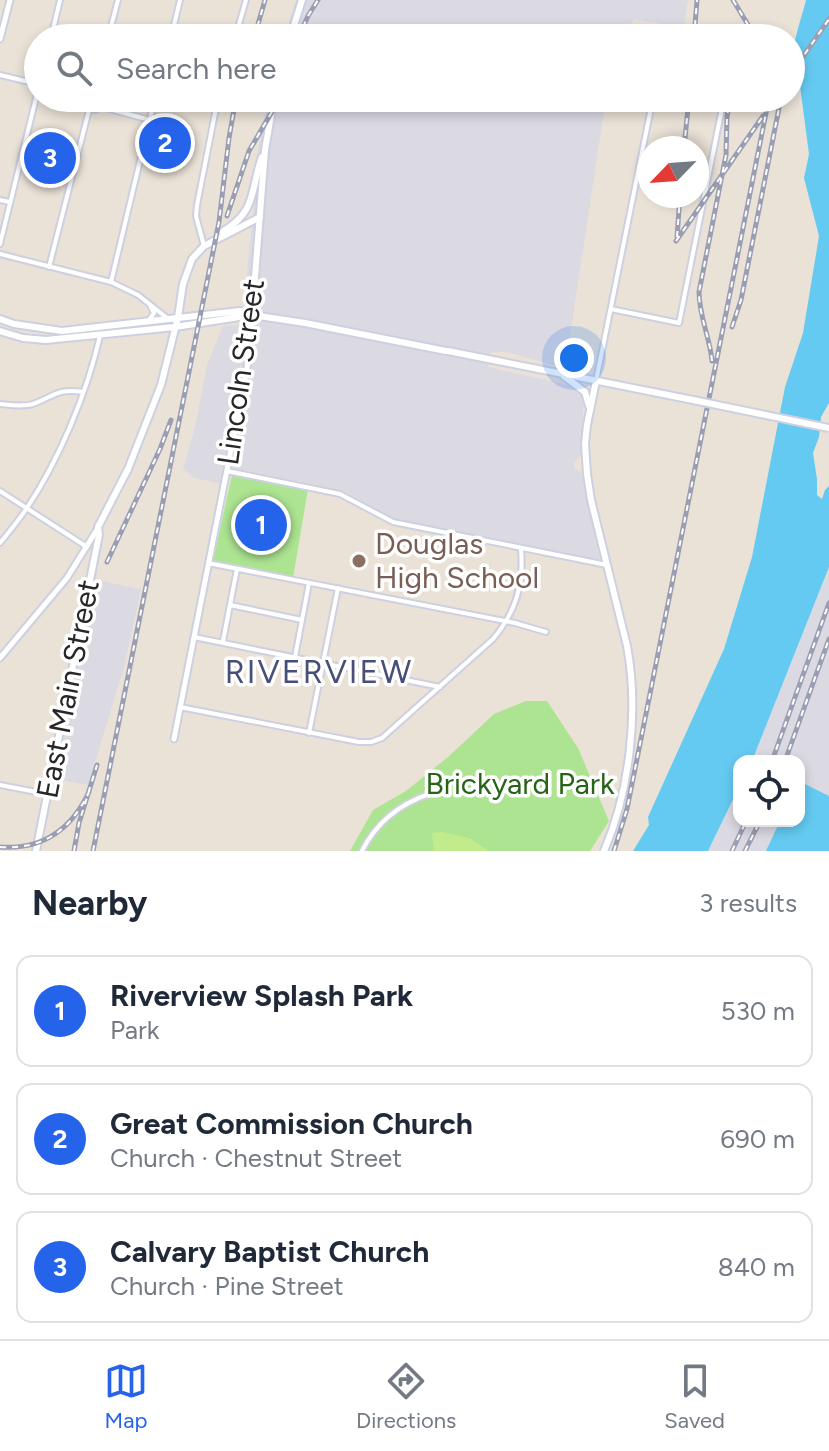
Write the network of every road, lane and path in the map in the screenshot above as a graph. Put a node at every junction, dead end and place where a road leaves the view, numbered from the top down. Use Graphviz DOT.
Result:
graph roads {
  1 [pos="10,0"];
  2 [pos="60,0"];
  3 [pos="118,0"];
  4 [pos="180,0"];
  5 [pos="246,0"];
  6 [pos="302,0"];
  7 [pos="54,24"];
  8 [pos="112,24"];
  9 [pos="174,24"];
  10 [pos="239,24"];
  11 [pos="294,24"];
  12 [pos="0,39"];
  13 [pos="0,75"];
  14 [pos="24,81"];
  15 [pos="33,112"];
  16 [pos="88,112"];
  17 [pos="120,112"];
  18 [pos="152,112"];
  19 [pos="215,112"];
  20 [pos="272,112"];
  21 [pos="650,112"];
  22 [pos="721,112"];
  23 [pos="150,120"];
  24 [pos="265,150"];
  25 [pos="0,200"];
  26 [pos="9,202"];
  27 [pos="260,217"];
  28 [pos="0,244"];
  29 [pos="204,246"];
  30 [pos="0,254"];
  31 [pos="49,267"];
  32 [pos="111,282"];
  33 [pos="148,303"];
  34 [pos="611,309"];
  35 [pos="252,315"];
  36 [pos="178,317"];
  37 [pos="167,318"];
  38 [pos="0,319"];
  39 [pos="149,320"];
  40 [pos="102,326"];
  41 [pos="29,327"];
  42 [pos="175,327"];
  43 [pos="0,331"];
  44 [pos="100,336"];
  45 [pos="26,338"];
  46 [pos="561,374"];
  47 [pos="596,381"];
  48 [pos="83,392"];
  49 [pos="0,404"];
  50 [pos="590,411"];
  51 [pos="829,428"];
  52 [pos="227,471"];
  53 [pos="0,491"];
  54 [pos="27,508"];
  55 [pos="98,527"];
  56 [pos="0,543"];
  57 [pos="87,547"];
  58 [pos="521,549"];
  59 [pos="208,563"];
  60 [pos="607,565"];
  61 [pos="237,569"];
  62 [pos="309,583"];
  63 [pos="338,588"];
  64 [pos="230,605"];
  65 [pos="302,620"];
  66 [pos="507,622"];
  67 [pos="546,632"];
  68 [pos="194,637"];
  69 [pos="223,642"];
  70 [pos="295,657"];
  71 [pos="0,658"];
  72 [pos="324,663"];
  73 [pos="440,687"];
  74 [pos="180,707"];
  75 [pos="309,733"];
  76 [pos="174,739"];
  77 [pos="0,785"];
  78 [pos="47,794"];
  79 [pos="429,794"];
  80 [pos="36,851"];
  81 [pos="362,851"];
  82 [pos="604,851"];
  1 -- 12 [label="street"];
  2 -- 7 [label="street"];
  3 -- 8 [label="street"];
  4 -- 9 [label="street"];
  5 -- 10 [label="street"];
  6 -- 11 [label="main road"];
  13 -- 14 [label="street"];
  15 -- 26 [label="street"];
  16 -- 31 [label="street"];
  17 -- 23 [label="street"];
  18 -- 23 [label="street"];
  19 -- 29 [label="street"];
  20 -- 24 [label="main road, Lincoln Street"];
  21 -- 34 [label="street"];
  22 -- 34 [label="street"];
  23 -- 32 [label="street"];
  24 -- 27 [label="main road, Lincoln Street"];
  24 -- 29 [label="main road"];
  25 -- 26 [label="street"];
  26 -- 28 [label="street"];
  27 -- 29 [label="main road"];
  27 -- 35 [label="main road, Lincoln Street"];
  29 -- 36 [label="main road, East Main Street"];
  30 -- 31 [label="street"];
  31 -- 32 [label="street"];
  32 -- 33 [label="street"];
  33 -- 37 [label="street"];
  33 -- 39 [label="street"];
  34 -- 47 [label="street"];
  35 -- 36 [label="main road"];
  35 -- 42 [label="main road"];
  35 -- 46 [label="main road"];
  35 -- 52 [label="street, Lincoln Street"];
  36 -- 37 [label="main road"];
  36 -- 42 [label="main road, East Main Street"];
  37 -- 39 [label="main road"];
  38 -- 41 [label="main road"];
  39 -- 40 [label="main road"];
  40 -- 41 [label="main road"];
  40 -- 44 [label="main road"];
  41 -- 45 [label="main road"];
  42 -- 44 [label="main road"];
  42 -- 55 [label="main road, East Main Street"];
  43 -- 45 [label="main road"];
  44 -- 45 [label="main road"];
  44 -- 48 [label="street"];
  46 -- 47 [label="main road"];
  46 -- 50 [label="main road"];
  47 -- 50 [label="main road"];
  47 -- 51 [label="main road, bridge"];
  48 -- 49 [label="street"];
  48 -- 54 [label="street"];
  50 -- 60 [label="main road"];
  52 -- 58 [label="street"];
  52 -- 59 [label="street, Lincoln Street"];
  53 -- 54 [label="street"];
  54 -- 56 [label="street"];
  54 -- 57 [label="street"];
  55 -- 57 [label="street"];
  55 -- 78 [label="main road, East Main Street"];
  57 -- 71 [label="street"];
  58 -- 60 [label="street"];
  58 -- 66 [label="street"];
  59 -- 61 [label="street"];
  59 -- 68 [label="street, Lincoln Street"];
  60 -- 82 [label="main road"];
  61 -- 62 [label="street"];
  61 -- 64 [label="street"];
  62 -- 63 [label="street"];
  62 -- 65 [label="street"];
  63 -- 66 [label="street"];
  63 -- 72 [label="street"];
  64 -- 65 [label="street"];
  64 -- 69 [label="street"];
  65 -- 70 [label="street"];
  66 -- 67 [label="street"];
  66 -- 73 [label="street"];
  68 -- 69 [label="street"];
  68 -- 74 [label="street, Lincoln Street"];
  69 -- 70 [label="street"];
  70 -- 72 [label="street"];
  72 -- 73 [label="street"];
  72 -- 75 [label="street"];
  73 -- 75 [label="street"];
  74 -- 75 [label="street"];
  74 -- 76 [label="street, Lincoln Street"];
  77 -- 78 [label="street"];
  78 -- 80 [label="main road, East Main Street"];
  79 -- 81 [label="street"];
}
